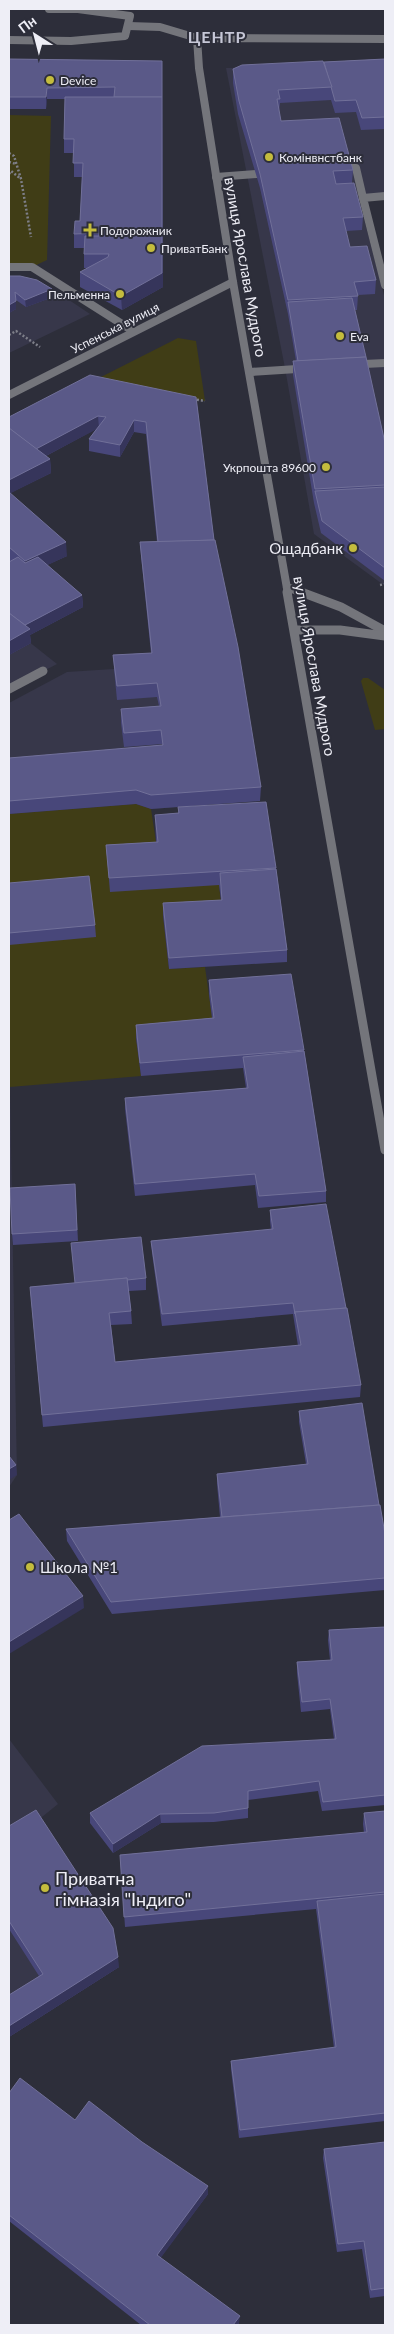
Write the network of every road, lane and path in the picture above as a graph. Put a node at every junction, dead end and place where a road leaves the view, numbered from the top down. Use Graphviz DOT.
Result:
graph roads {
  1 [pos="49,9"];
  2 [pos="102,10"];
  3 [pos="129,26"];
  4 [pos="197,38"];
  5 [pos="385,39"];
  6 [pos="9,40"];
  7 [pos="9,153"];
  8 [pos="9,162"];
  9 [pos="16,164"];
  10 [pos="348,168"];
  11 [pos="9,174"];
  12 [pos="256,174"];
  13 [pos="216,177"];
  14 [pos="21,179"];
  15 [pos="385,196"];
  16 [pos="363,198"];
  17 [pos="9,267"];
  18 [pos="32,267"];
  19 [pos="233,282"];
  20 [pos="385,285"];
  21 [pos="133,331"];
  22 [pos="9,335"];
  23 [pos="45,351"];
  24 [pos="385,363"];
  25 [pos="364,364"];
  26 [pos="297,369"];
  27 [pos="250,372"];
  28 [pos="9,395"];
  29 [pos="185,397"];
  30 [pos="204,401"];
  31 [pos="385,584"];
  32 [pos="380,585"];
  33 [pos="287,587"];
  34 [pos="294,630"];
  35 [pos="385,631"];
  36 [pos="385,636"];
  37 [pos="42,671"];
  38 [pos="9,689"];
  39 [pos="385,1150"];
  1 -- 2 [label="street"];
  2 -- 3 [label="street"];
  3 -- 4 [label="street"];
  3 -- 6 [label="street"];
  4 -- 5 [label="street"];
  4 -- 13 [label="street, вулиця Ярослава Мудрого"];
  7 -- 9 [label="path"];
  8 -- 9 [label="path"];
  9 -- 14 [label="path"];
  10 -- 16 [label="street"];
  11 -- 14 [label="path"];
  12 -- 13 [label="street"];
  13 -- 19 [label="street, вулиця Ярослава Мудрого"];
  14 -- 18 [label="path"];
  15 -- 16 [label="street"];
  16 -- 20 [label="street"];
  17 -- 18 [label="street"];
  18 -- 21 [label="street"];
  19 -- 21 [label="street, Успенська вулиця"];
  19 -- 27 [label="street, вулиця Ярослава Мудрого"];
  21 -- 28 [label="street, Успенська вулиця"];
  22 -- 23 [label="path"];
  24 -- 25 [label="street"];
  26 -- 27 [label="street"];
  27 -- 33 [label="street, вулиця Ярослава Мудрого"];
  29 -- 30 [label="path"];
  31 -- 32 [label="path"];
  33 -- 34 [label="street, вулиця Ярослава Мудрого"];
  33 -- 35 [label="street"];
  34 -- 36 [label="street"];
  34 -- 39 [label="street, вулиця Ярослава Мудрого"];
  37 -- 38 [label="street"];
}
